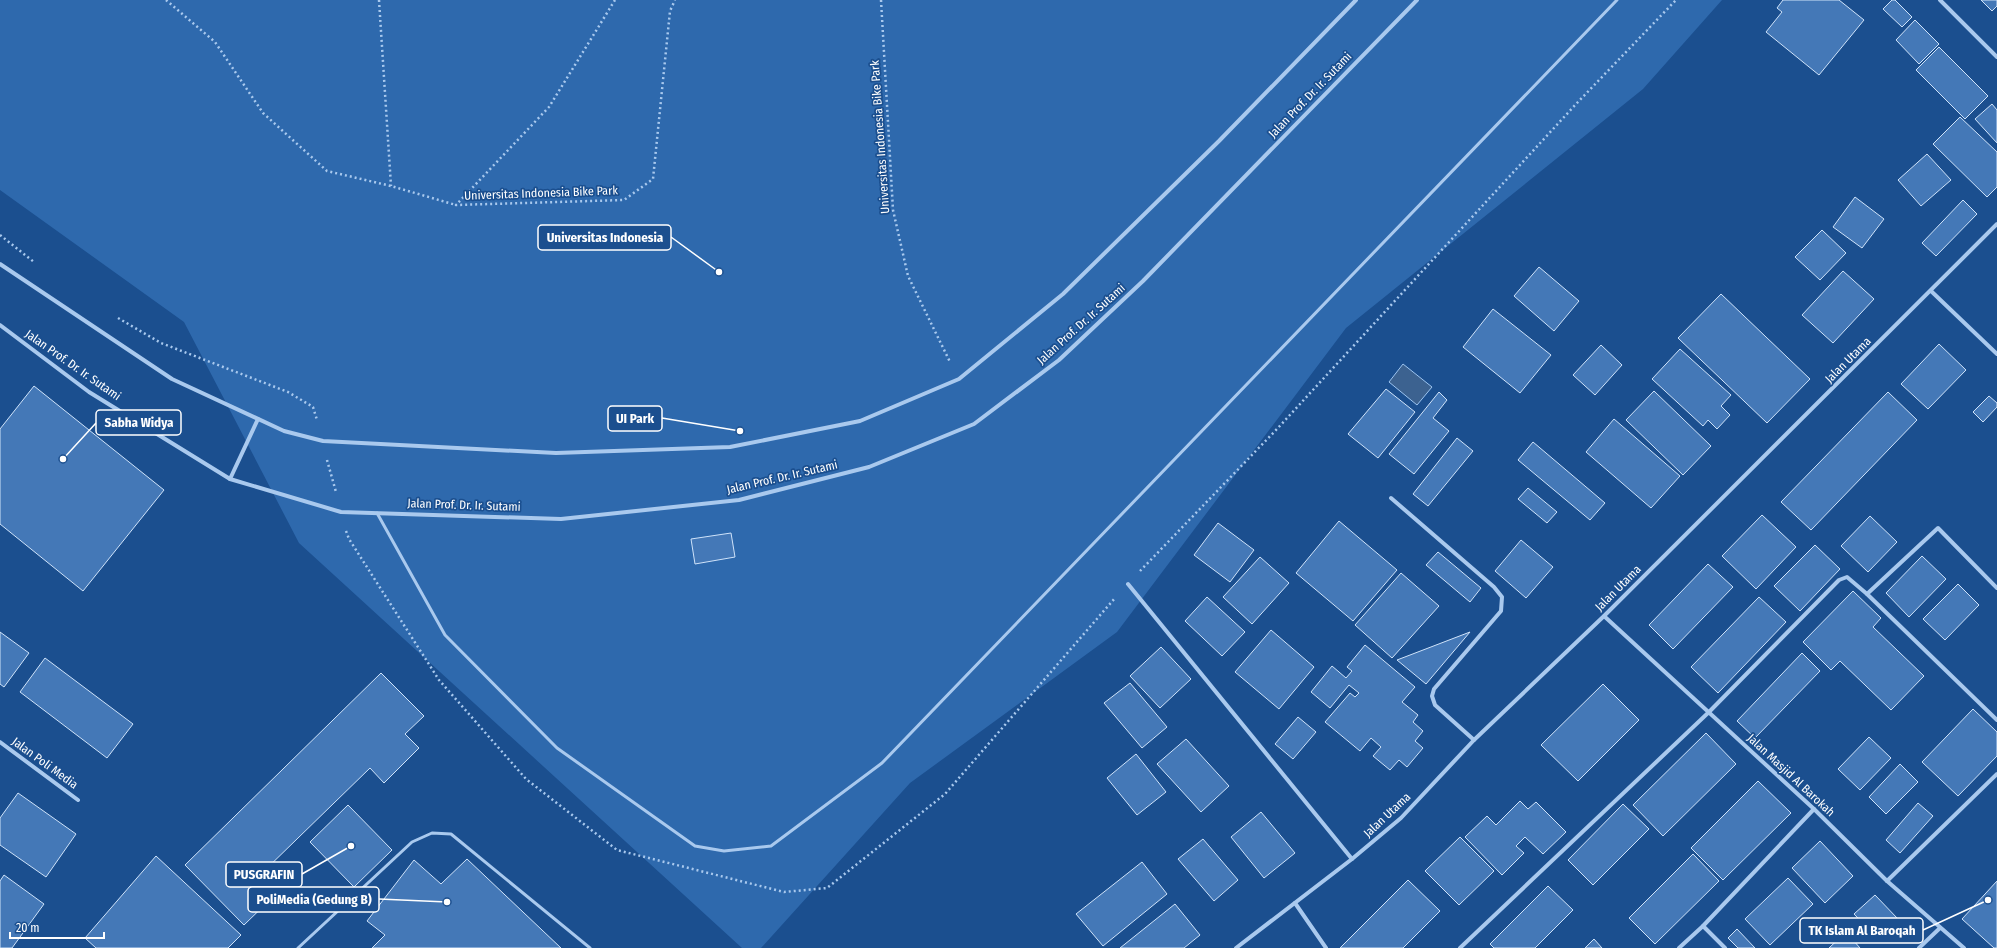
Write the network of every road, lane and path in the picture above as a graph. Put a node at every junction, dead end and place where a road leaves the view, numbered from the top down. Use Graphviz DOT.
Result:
graph roads {
  1 [pos="166,0"];
  2 [pos="378,0"];
  3 [pos="615,0"];
  4 [pos="675,0"];
  5 [pos="881,0"];
  6 [pos="1356,0"];
  7 [pos="1417,0"];
  8 [pos="1617,0"];
  9 [pos="1676,0"];
  10 [pos="1940,0"];
  11 [pos="1997,57"];
  12 [pos="391,186"];
  13 [pos="456,205"];
  14 [pos="1997,224"];
  15 [pos="0,235"];
  16 [pos="0,264"];
  17 [pos="39,266"];
  18 [pos="1932,290"];
  19 [pos="114,316"];
  20 [pos="0,325"];
  21 [pos="1997,354"];
  22 [pos="959,379"];
  23 [pos="258,419"];
  24 [pos="323,441"];
  25 [pos="230,479"];
  26 [pos="1391,498"];
  27 [pos="376,511"];
  28 [pos="341,512"];
  29 [pos="1128,584"];
  30 [pos="1997,588"];
  31 [pos="1866,594"];
  32 [pos="1604,616"];
  33 [pos="1709,712"];
  34 [pos="1997,720"];
  35 [pos="1474,740"];
  36 [pos="0,742"];
  37 [pos="1997,774"];
  38 [pos="78,800"];
  39 [pos="1814,809"];
  40 [pos="1352,860"];
  41 [pos="1887,881"];
  42 [pos="1294,903"];
  43 [pos="1704,926"];
  44 [pos="1940,928"];
  45 [pos="298,948"];
  46 [pos="590,948"];
  47 [pos="1236,948"];
  48 [pos="1326,948"];
  49 [pos="1460,948"];
  50 [pos="1679,948"];
  51 [pos="1725,948"];
  52 [pos="1919,948"];
  53 [pos="1964,948"];
  1 -- 12 [label="path"];
  2 -- 12 [label="path"];
  3 -- 13 [label="path, Universitas Indonesia Bike Park"];
  4 -- 13 [label="path, Universitas Indonesia Bike Park"];
  5 -- 22 [label="path, Universitas Indonesia Bike Park"];
  6 -- 22 [label="street"];
  7 -- 27 [label="street, Jalan Prof. Dr. Ir. Sutami"];
  8 -- 27 [label="lane"];
  9 -- 29 [label="path"];
  10 -- 11 [label="street"];
  12 -- 13 [label="path"];
  14 -- 18 [label="street, Jalan Utama"];
  15 -- 17 [label="path"];
  16 -- 23 [label="street"];
  18 -- 21 [label="street"];
  18 -- 32 [label="street, Jalan Utama"];
  19 -- 24 [label="path"];
  20 -- 25 [label="street, Jalan Prof. Dr. Ir. Sutami"];
  22 -- 24 [label="street"];
  23 -- 24 [label="street"];
  23 -- 25 [label="street"];
  24 -- 28 [label="path"];
  25 -- 28 [label="street, Jalan Prof. Dr. Ir. Sutami"];
  26 -- 35 [label="street"];
  27 -- 28 [label="street, Jalan Prof. Dr. Ir. Sutami"];
  28 -- 29 [label="path"];
  29 -- 40 [label="street"];
  30 -- 31 [label="street"];
  31 -- 33 [label="street"];
  31 -- 34 [label="street"];
  32 -- 33 [label="street, Jalan Masjid Al Barokah"];
  32 -- 35 [label="street, Jalan Utama"];
  33 -- 39 [label="street, Jalan Masjid Al Barokah"];
  33 -- 49 [label="street"];
  35 -- 40 [label="street, Jalan Utama"];
  36 -- 38 [label="street, Jalan Poli Media"];
  37 -- 41 [label="street"];
  39 -- 41 [label="street, Jalan Masjid Al Barokah"];
  39 -- 43 [label="street"];
  40 -- 42 [label="street, Jalan Utama"];
  41 -- 44 [label="street, Jalan Masjid Al Barokah"];
  42 -- 47 [label="street, Jalan Utama"];
  42 -- 48 [label="street"];
  43 -- 50 [label="street"];
  43 -- 51 [label="street"];
  44 -- 52 [label="street"];
  44 -- 53 [label="street, Jalan Masjid Al Barokah"];
  45 -- 46 [label="lane"];
}
